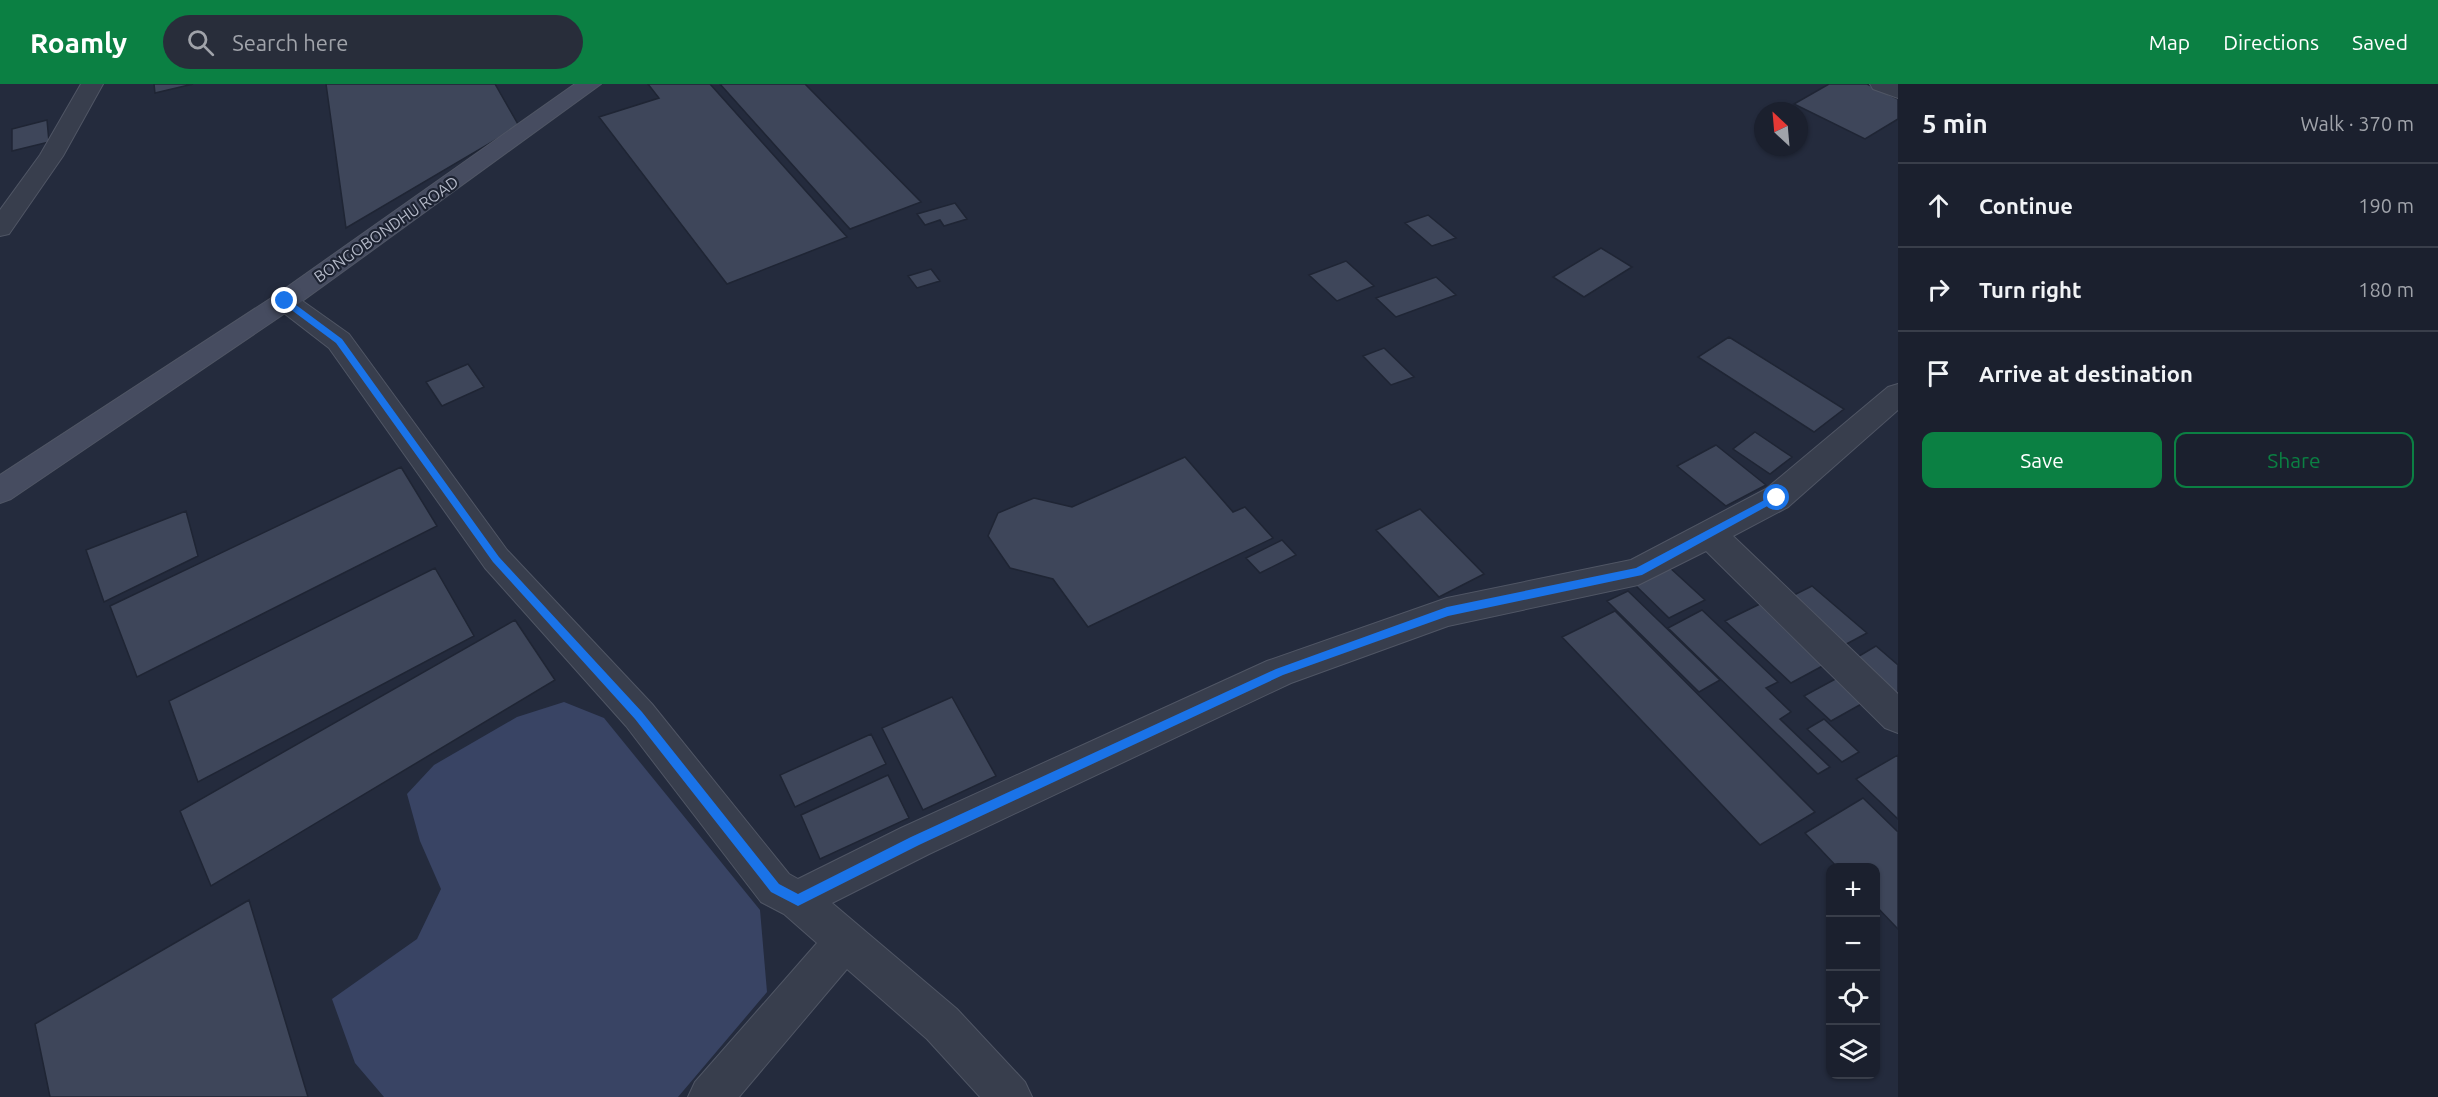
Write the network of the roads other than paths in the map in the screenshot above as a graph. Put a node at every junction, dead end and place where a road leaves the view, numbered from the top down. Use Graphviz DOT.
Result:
graph roads {
  1 [pos="92,84"];
  2 [pos="590,84"];
  3 [pos="1881,84"];
  4 [pos="1898,91"];
  5 [pos="0,228"];
  6 [pos="285,301"];
  7 [pos="1898,394"];
  8 [pos="0,491"];
  9 [pos="1710,534"];
  10 [pos="1898,717"];
  11 [pos="798,900"];
  12 [pos="845,941"];
  13 [pos="710,1097"];
  14 [pos="1010,1097"];
  1 -- 5 [label="street"];
  2 -- 6 [label="street, BONGOBONDHU ROAD"];
  3 -- 4 [label="street"];
  6 -- 8 [label="street, BONGOBONDHU ROAD"];
  6 -- 11 [label="street"];
  7 -- 9 [label="street"];
  9 -- 10 [label="street"];
  9 -- 11 [label="street"];
  11 -- 12 [label="street"];
  12 -- 13 [label="street"];
  12 -- 14 [label="street"];
}
